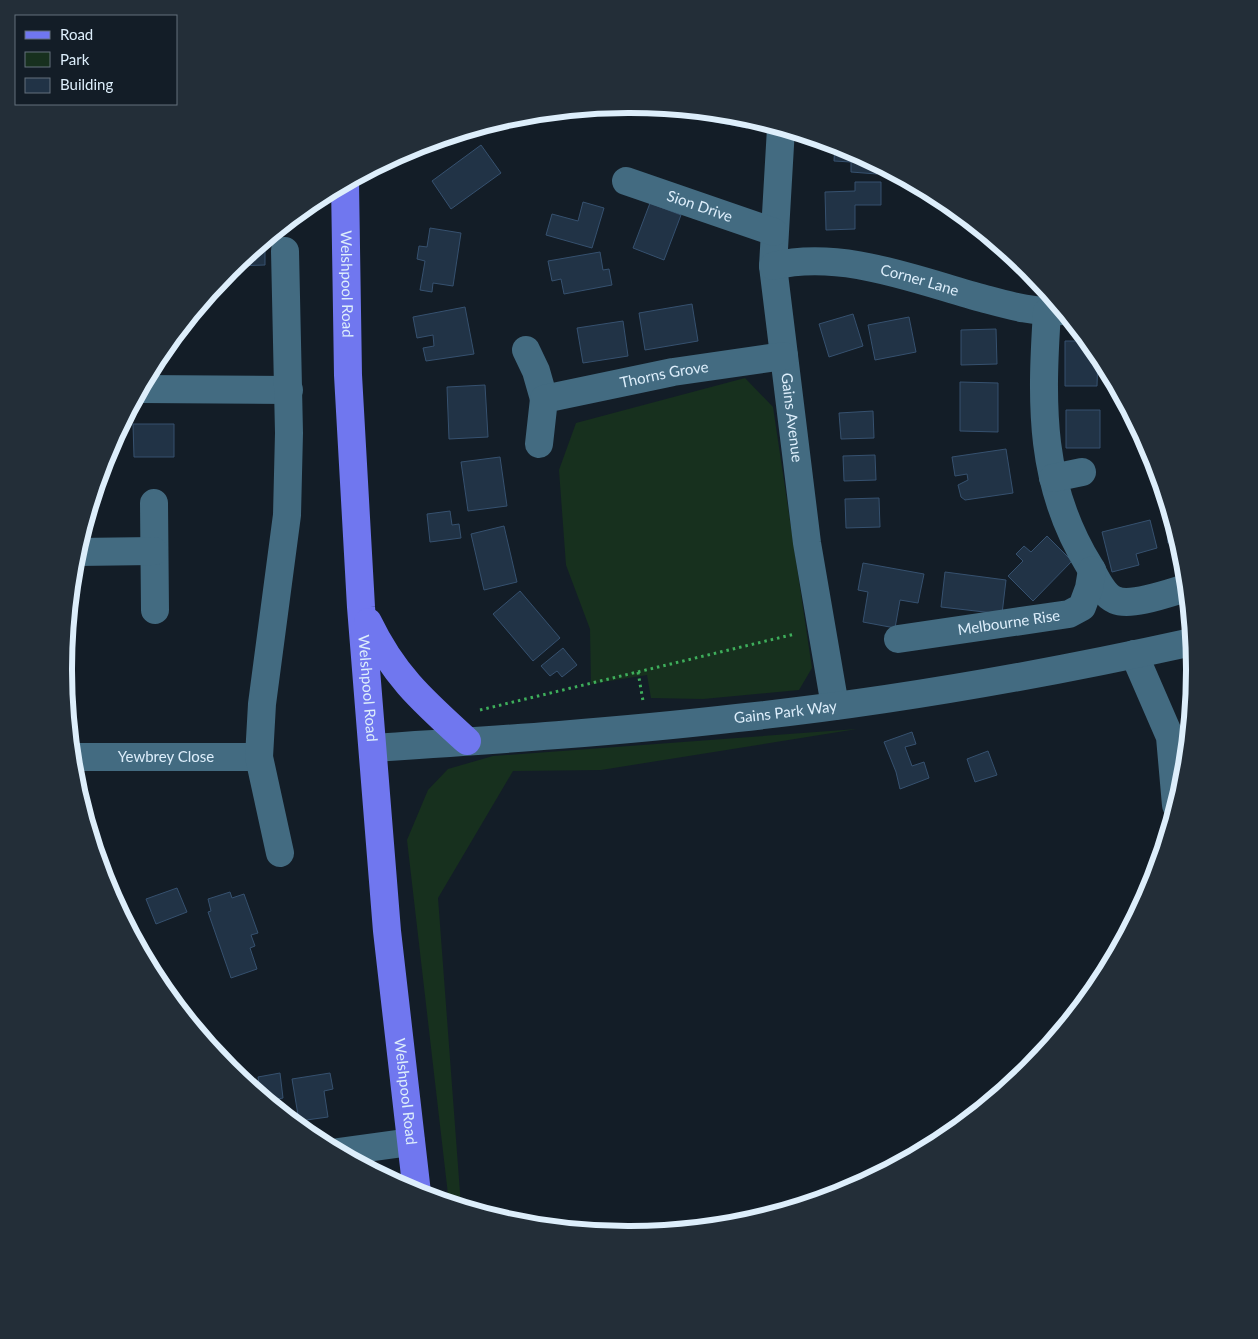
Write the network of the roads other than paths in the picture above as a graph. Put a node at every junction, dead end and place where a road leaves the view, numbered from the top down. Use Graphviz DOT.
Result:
graph roads {
  1 [pos="781,134"];
  2 [pos="626,181"];
  3 [pos="345,192"];
  4 [pos="774,232"];
  5 [pos="285,251"];
  6 [pos="773,266"];
  7 [pos="1055,312"];
  8 [pos="526,350"];
  9 [pos="784,356"];
  10 [pos="148,389"];
  11 [pos="288,390"];
  12 [pos="544,399"];
  13 [pos="539,444"];
  14 [pos="1082,472"];
  15 [pos="1053,478"];
  16 [pos="154,503"];
  17 [pos="154,551"];
  18 [pos="85,552"];
  19 [pos="1092,570"];
  20 [pos="1180,590"];
  21 [pos="361,607"];
  22 [pos="155,610"];
  23 [pos="898,639"];
  24 [pos="1185,644"];
  25 [pos="1134,654"];
  26 [pos="835,706"];
  27 [pos="466,741"];
  28 [pos="373,748"];
  29 [pos="80,757"];
  30 [pos="259,757"];
  31 [pos="1174,782"];
  32 [pos="280,853"];
  33 [pos="411,1142"];
  34 [pos="350,1150"];
  35 [pos="416,1184"];
  1 -- 4 [label="street, Gains Avenue"];
  2 -- 4 [label="street, Sion Drive"];
  3 -- 21 [label="main road, Welshpool Road"];
  4 -- 6 [label="street, Gains Avenue"];
  5 -- 11 [label="street"];
  6 -- 7 [label="street, Corner Lane"];
  6 -- 9 [label="street, Gains Avenue"];
  7 -- 15 [label="street"];
  8 -- 12 [label="street"];
  9 -- 12 [label="street, Thorns Grove"];
  9 -- 26 [label="street, Gains Avenue"];
  10 -- 11 [label="street"];
  11 -- 30 [label="street"];
  12 -- 13 [label="street"];
  14 -- 15 [label="street"];
  15 -- 19 [label="street"];
  16 -- 17 [label="street"];
  17 -- 18 [label="street"];
  17 -- 22 [label="street"];
  19 -- 20 [label="street"];
  19 -- 23 [label="street, Melbourne Rise"];
  21 -- 27 [label="main road"];
  21 -- 28 [label="main road, Welshpool Road"];
  24 -- 25 [label="street, Gains Park Way"];
  25 -- 26 [label="street, Gains Park Way"];
  25 -- 31 [label="street"];
  26 -- 27 [label="street, Gains Park Way"];
  27 -- 28 [label="street, Gains Park Way"];
  28 -- 33 [label="main road, Welshpool Road"];
  29 -- 30 [label="street, Yewbrey Close"];
  30 -- 32 [label="street"];
  33 -- 34 [label="street"];
  33 -- 35 [label="main road, Welshpool Road"];
}
